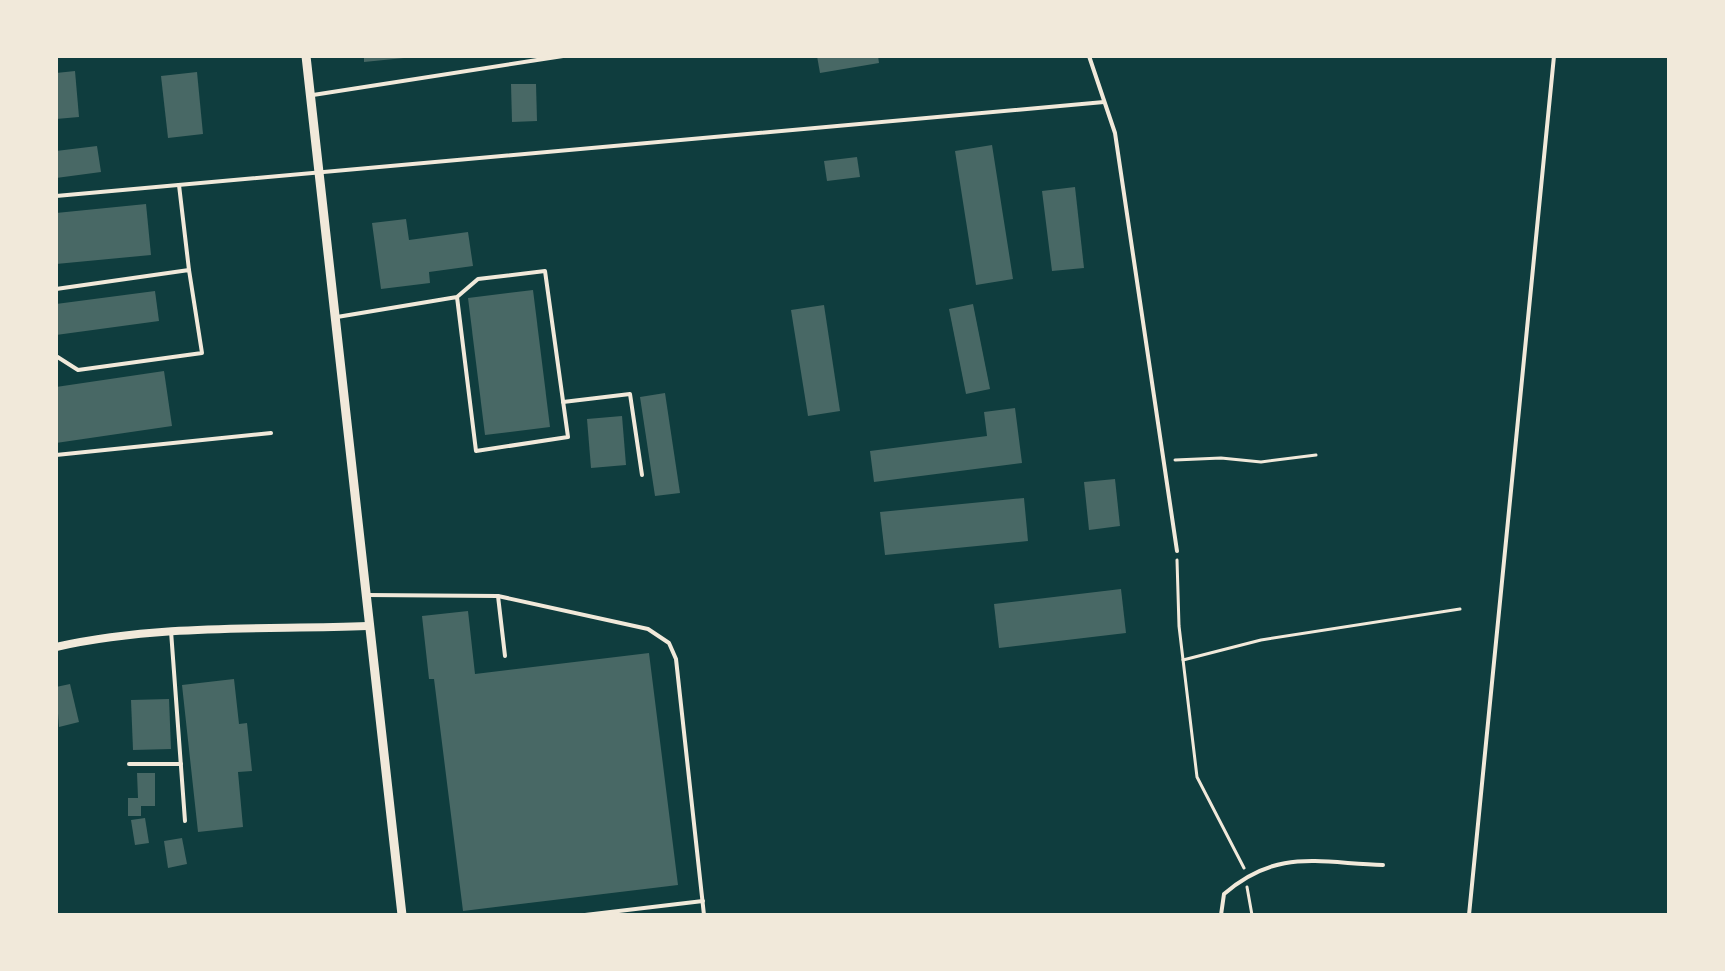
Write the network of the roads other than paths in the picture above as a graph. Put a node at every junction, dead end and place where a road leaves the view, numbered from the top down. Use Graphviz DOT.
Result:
graph roads {
  1 [pos="306,56"];
  2 [pos="563,56"];
  3 [pos="1089,56"];
  4 [pos="1554,56"];
  5 [pos="310,95"];
  6 [pos="1104,102"];
  7 [pos="317,173"];
  8 [pos="179,184"];
  9 [pos="56,196"];
  10 [pos="189,270"];
  11 [pos="56,289"];
  12 [pos="457,297"];
  13 [pos="337,317"];
  14 [pos="56,356"];
  15 [pos="563,402"];
  16 [pos="271,433"];
  17 [pos="56,455"];
  18 [pos="642,475"];
  19 [pos="1177,551"];
  20 [pos="367,595"];
  21 [pos="498,596"];
  22 [pos="367,626"];
  23 [pos="171,629"];
  24 [pos="56,647"];
  25 [pos="505,656"];
  26 [pos="129,764"];
  27 [pos="181,764"];
  28 [pos="185,821"];
  29 [pos="1383,865"];
  30 [pos="703,901"];
  31 [pos="402,915"];
  32 [pos="585,915"];
  33 [pos="704,915"];
  34 [pos="1221,915"];
  35 [pos="1469,915"];
  1 -- 5 [label="street"];
  2 -- 5 [label="lane"];
  3 -- 6 [label="lane"];
  4 -- 35 [label="lane"];
  5 -- 7 [label="street"];
  6 -- 7 [label="lane"];
  6 -- 19 [label="lane"];
  7 -- 8 [label="lane"];
  7 -- 13 [label="street"];
  8 -- 9 [label="lane"];
  8 -- 10 [label="lane"];
  10 -- 11 [label="lane"];
  10 -- 14 [label="lane"];
  12 -- 13 [label="lane"];
  12 -- 15 [label="lane"];
  12 -- 15 [label="lane"];
  13 -- 20 [label="street"];
  15 -- 18 [label="lane"];
  16 -- 17 [label="lane"];
  20 -- 21 [label="lane"];
  20 -- 22 [label="street"];
  21 -- 25 [label="lane"];
  21 -- 30 [label="lane"];
  22 -- 23 [label="street"];
  22 -- 31 [label="street"];
  23 -- 24 [label="street"];
  23 -- 27 [label="lane"];
  26 -- 27 [label="lane"];
  27 -- 28 [label="lane"];
  29 -- 34 [label="lane"];
  30 -- 32 [label="lane"];
  30 -- 33 [label="lane"];
}
